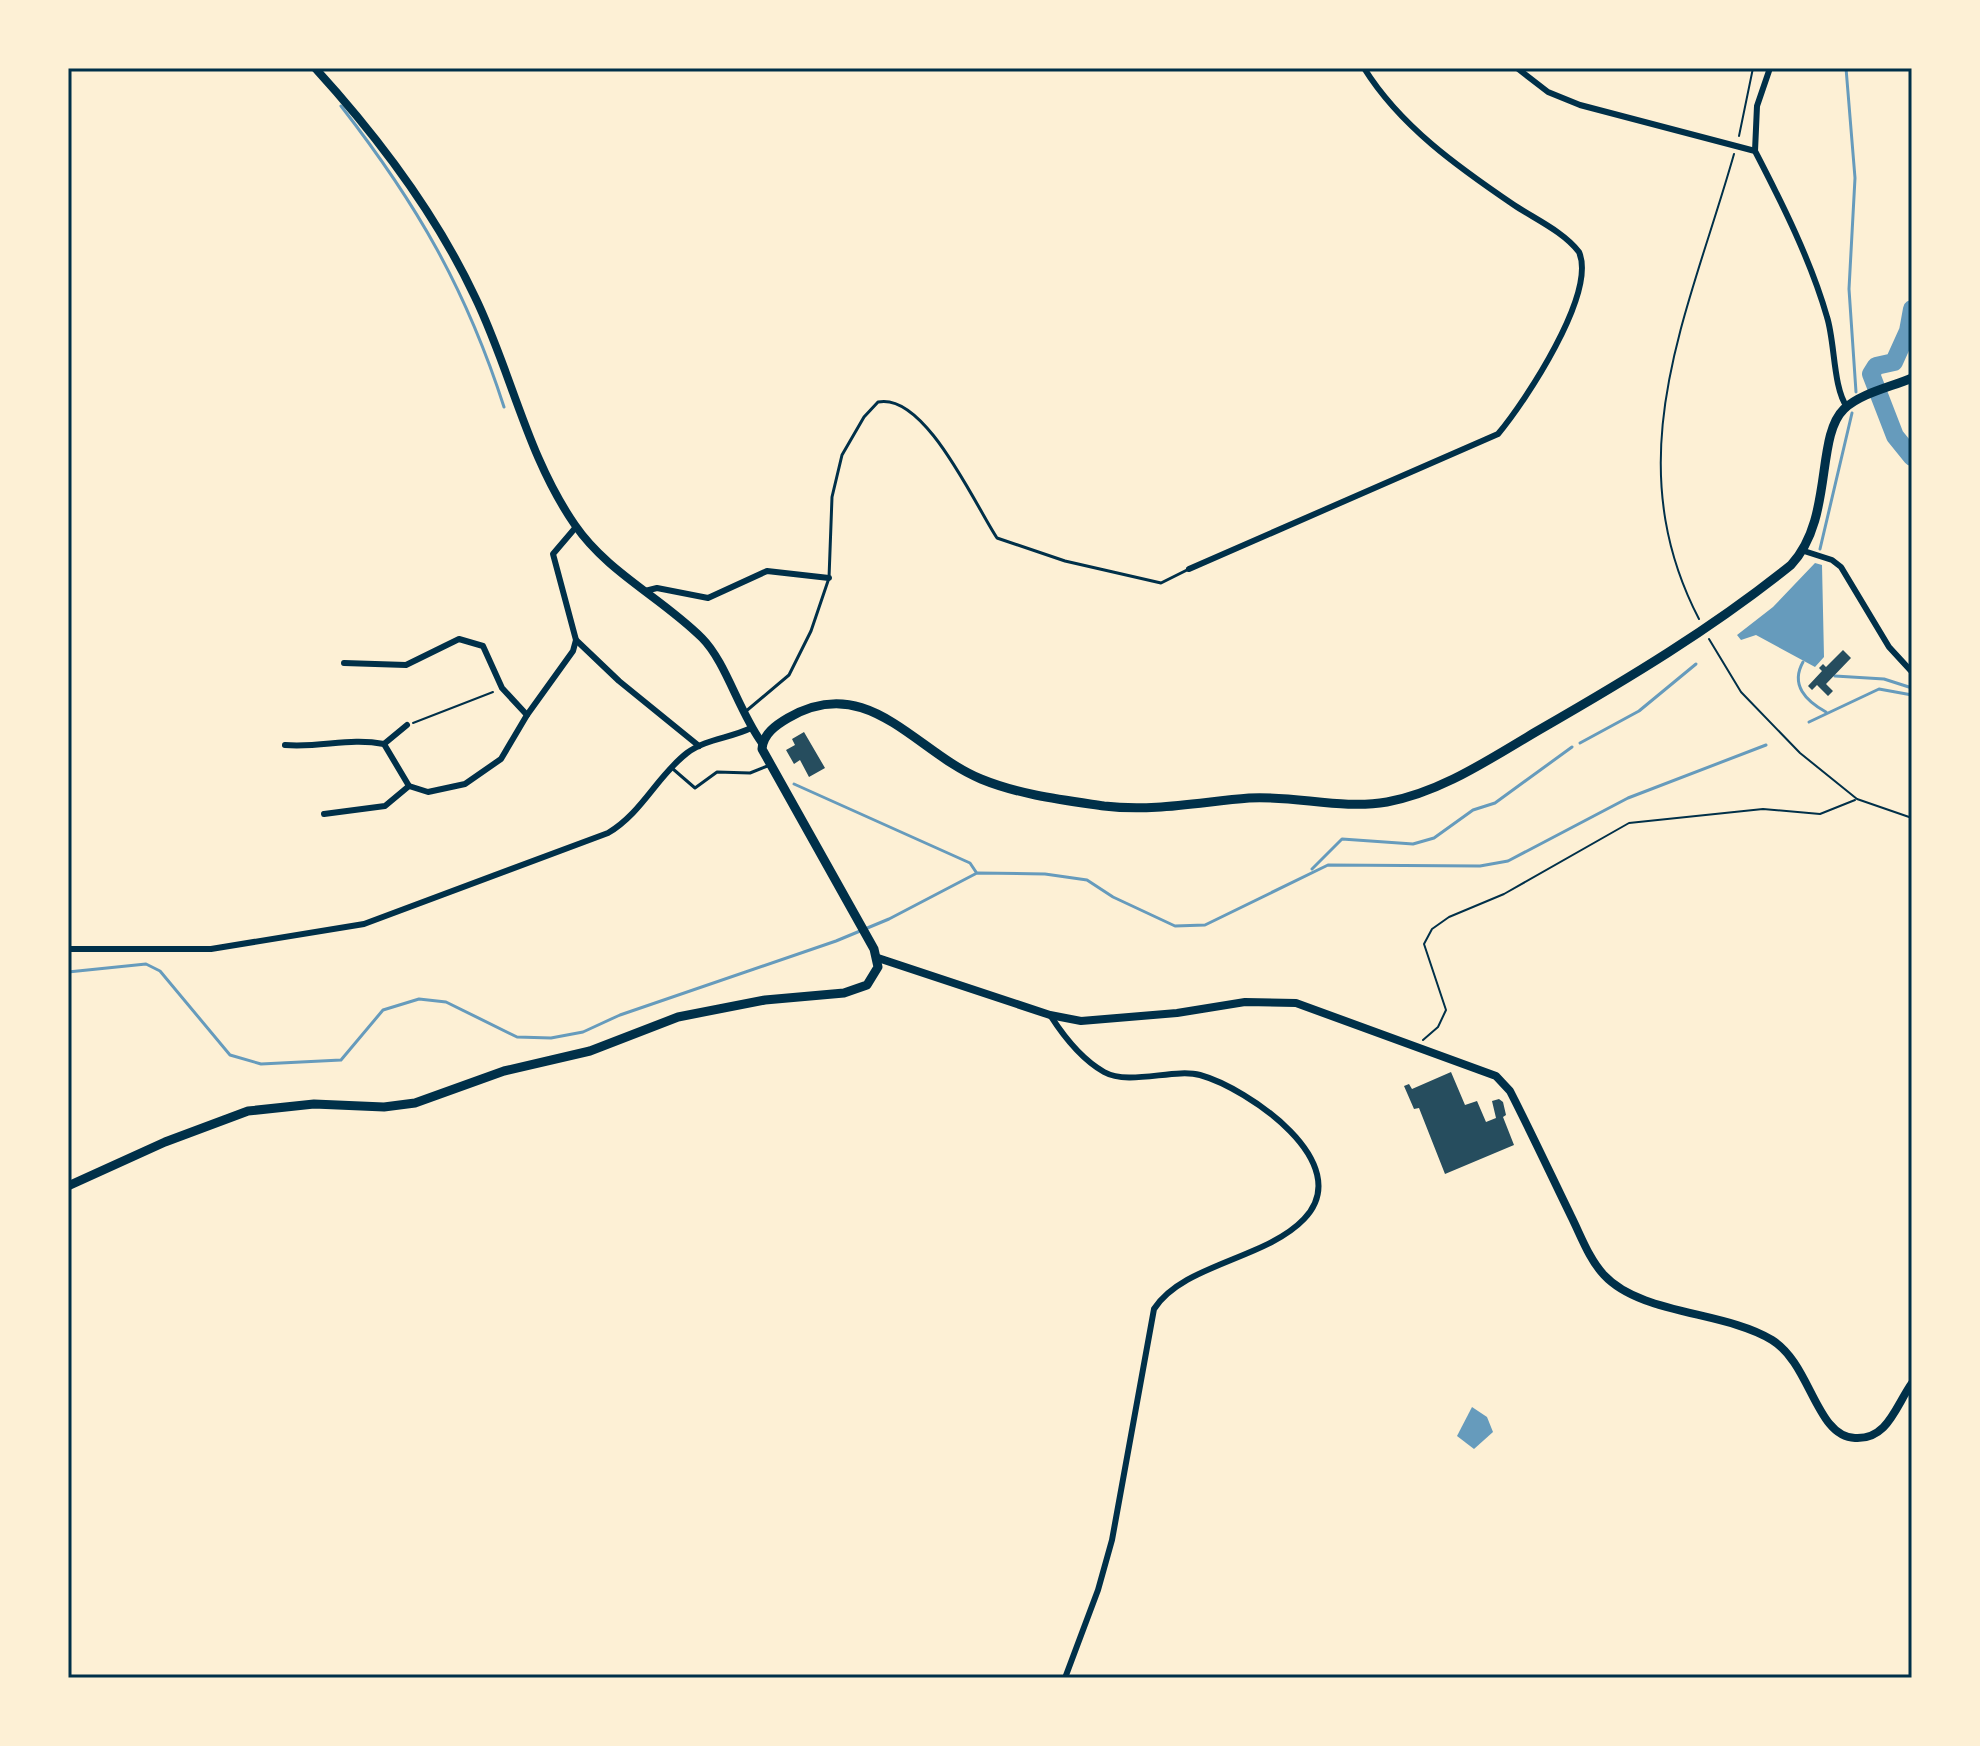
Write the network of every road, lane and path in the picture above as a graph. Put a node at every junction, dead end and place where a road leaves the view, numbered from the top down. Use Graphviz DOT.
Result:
graph roads {
  1 [pos="315,68"];
  2 [pos="1364,68"];
  3 [pos="1517,68"];
  4 [pos="1753,68"];
  5 [pos="1770,68"];
  6 [pos="1736,147"];
  7 [pos="1755,151"];
  8 [pos="1912,378"];
  9 [pos="1847,407"];
  10 [pos="576,527"];
  11 [pos="1804,551"];
  12 [pos="1189,569"];
  13 [pos="829,578"];
  14 [pos="642,591"];
  15 [pos="1688,598"];
  16 [pos="576,640"];
  17 [pos="344,663"];
  18 [pos="1722,664"];
  19 [pos="1912,672"];
  20 [pos="502,688"];
  21 [pos="742,714"];
  22 [pos="527,715"];
  23 [pos="407,725"];
  24 [pos="751,728"];
  25 [pos="762,743"];
  26 [pos="384,744"];
  27 [pos="285,745"];
  28 [pos="699,746"];
  29 [pos="770,765"];
  30 [pos="673,769"];
  31 [pos="409,786"];
  32 [pos="1857,799"];
  33 [pos="324,814"];
  34 [pos="1912,818"];
  35 [pos="68,949"];
  36 [pos="878,958"];
  37 [pos="1050,1015"];
  38 [pos="1412,1048"];
  39 [pos="68,1186"];
  40 [pos="1912,1383"];
  41 [pos="1065,1678"];
  1 -- 10 [label="street"];
  2 -- 12 [label="street"];
  3 -- 6 [label="street"];
  4 -- 6 [label="path"];
  5 -- 7 [label="street"];
  6 -- 7 [label="street"];
  6 -- 15 [label="path"];
  7 -- 9 [label="street"];
  8 -- 9 [label="main road"];
  9 -- 11 [label="main road"];
  10 -- 14 [label="street"];
  10 -- 16 [label="street"];
  11 -- 19 [label="street"];
  11 -- 25 [label="main road"];
  12 -- 13 [label="lane"];
  13 -- 14 [label="street"];
  13 -- 21 [label="lane"];
  14 -- 21 [label="street"];
  16 -- 22 [label="street"];
  16 -- 28 [label="street"];
  17 -- 20 [label="street"];
  18 -- 32 [label="path"];
  20 -- 22 [label="street"];
  20 -- 23 [label="path"];
  21 -- 24 [label="street"];
  22 -- 31 [label="street"];
  23 -- 26 [label="street"];
  24 -- 25 [label="street"];
  24 -- 28 [label="street"];
  25 -- 29 [label="main road"];
  26 -- 27 [label="street"];
  26 -- 31 [label="street"];
  28 -- 30 [label="street"];
  29 -- 30 [label="lane"];
  29 -- 36 [label="main road"];
  30 -- 35 [label="street"];
  31 -- 33 [label="street"];
  32 -- 34 [label="path"];
  32 -- 38 [label="path"];
  36 -- 37 [label="street"];
  36 -- 39 [label="main road"];
  37 -- 38 [label="street"];
  37 -- 41 [label="street"];
  38 -- 40 [label="street"];
}
